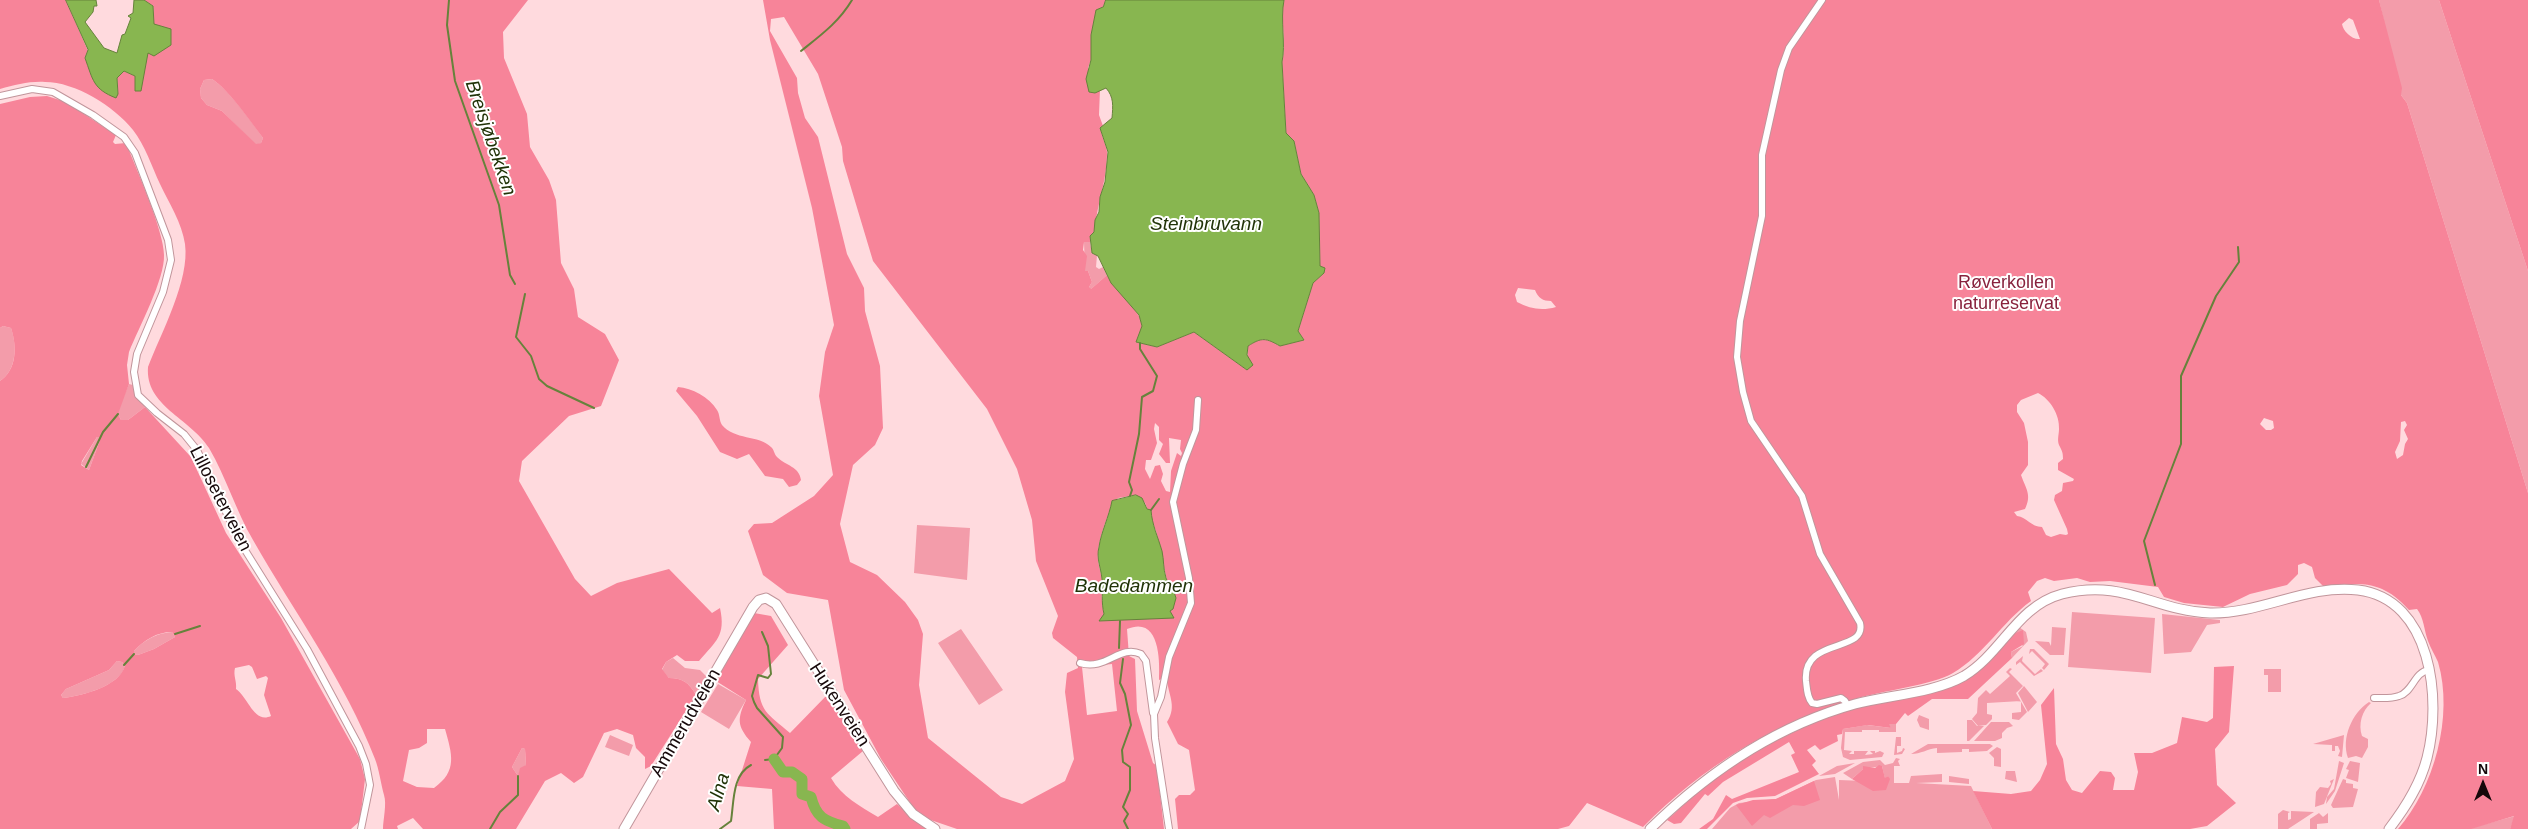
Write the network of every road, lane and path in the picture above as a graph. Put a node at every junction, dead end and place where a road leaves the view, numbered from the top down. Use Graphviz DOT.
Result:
graph roads {
  1 [pos="1822,0"];
  2 [pos="0,96"];
  3 [pos="1198,400"];
  4 [pos="747,618"];
  5 [pos="1080,663"];
  6 [pos="2428,670"];
  7 [pos="2374,698"];
  8 [pos="1848,706"];
  9 [pos="1154,714"];
  10 [pos="361,829"];
  11 [pos="624,829"];
  12 [pos="935,829"];
  13 [pos="1170,829"];
  14 [pos="1650,829"];
  15 [pos="2389,829"];
  1 -- 8 [label="street"];
  2 -- 10 [label="street, Lilloseterveien"];
  3 -- 9 [label="street"];
  4 -- 11 [label="street, Ammerudveien"];
  4 -- 12 [label="street, Hukenveien"];
  5 -- 9 [label="street"];
  6 -- 7 [label="street"];
  6 -- 8 [label="street"];
  6 -- 15 [label="street"];
  8 -- 14 [label="street"];
  9 -- 13 [label="street"];
}
